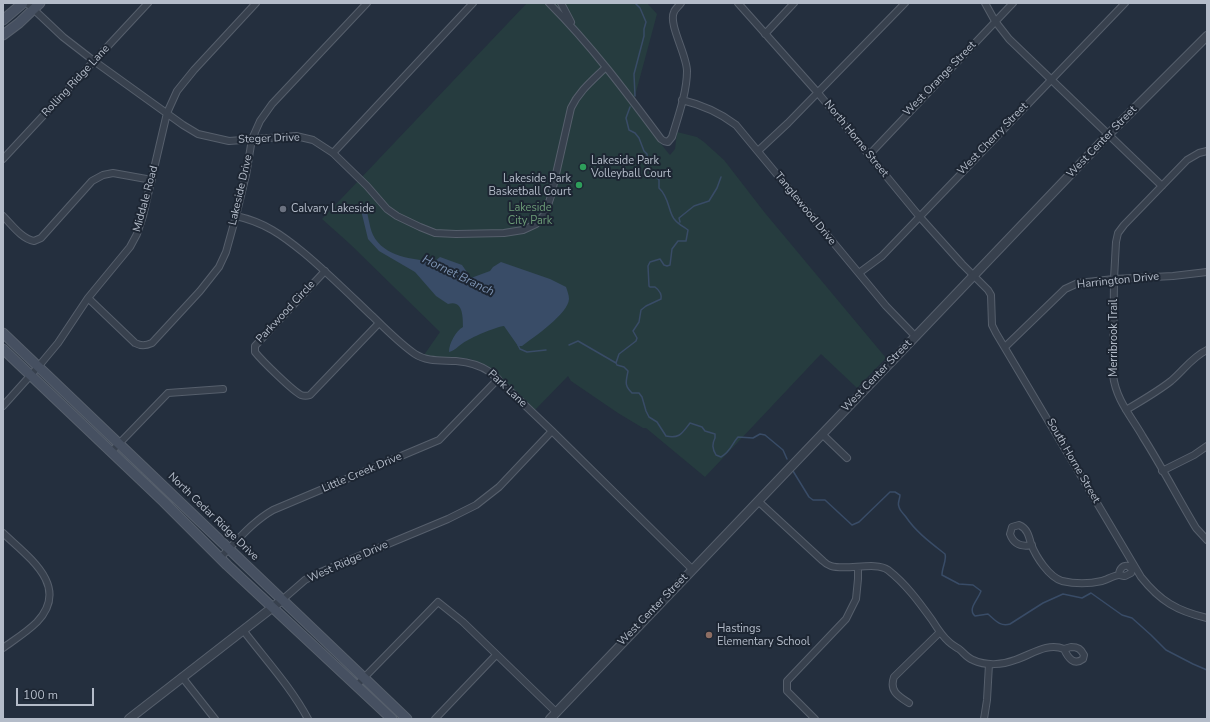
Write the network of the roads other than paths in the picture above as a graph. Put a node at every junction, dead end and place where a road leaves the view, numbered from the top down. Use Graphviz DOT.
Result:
graph roads {
  1 [pos="23,3"];
  2 [pos="148,3"];
  3 [pos="256,3"];
  4 [pos="367,3"];
  5 [pos="472,3"];
  6 [pos="549,3"];
  7 [pos="561,3"];
  8 [pos="681,3"];
  9 [pos="738,3"];
  10 [pos="794,3"];
  11 [pos="905,3"];
  12 [pos="985,3"];
  13 [pos="1013,3"];
  14 [pos="1125,3"];
  15 [pos="34,5"];
  16 [pos="3,20"];
  17 [pos="995,21"];
  18 [pos="573,27"];
  19 [pos="764,34"];
  20 [pos="3,35"];
  21 [pos="1207,36"];
  22 [pos="94,61"];
  23 [pos="606,67"];
  24 [pos="1051,79"];
  25 [pos="818,93"];
  26 [pos="682,100"];
  27 [pos="167,113"];
  28 [pos="1108,135"];
  29 [pos="252,139"];
  30 [pos="758,151"];
  31 [pos="1207,151"];
  32 [pos="333,153"];
  33 [pos="869,155"];
  34 [pos="3,160"];
  35 [pos="152,180"];
  36 [pos="1162,186"];
  37 [pos="3,216"];
  38 [pos="236,216"];
  39 [pos="919,216"];
  40 [pos="325,271"];
  41 [pos="1207,272"];
  42 [pos="859,273"];
  43 [pos="973,276"];
  44 [pos="1114,279"];
  45 [pos="88,298"];
  46 [pos="379,323"];
  47 [pos="3,333"];
  48 [pos="915,336"];
  49 [pos="1005,348"];
  50 [pos="3,349"];
  51 [pos="1207,350"];
  52 [pos="38,367"];
  53 [pos="31,376"];
  54 [pos="498,379"];
  55 [pos="223,389"];
  56 [pos="3,406"];
  57 [pos="1126,410"];
  58 [pos="552,431"];
  59 [pos="822,434"];
  60 [pos="120,443"];
  61 [pos="1207,446"];
  62 [pos="112,451"];
  63 [pos="847,458"];
  64 [pos="1162,471"];
  65 [pos="758,501"];
  66 [pos="3,533"];
  67 [pos="1207,540"];
  68 [pos="1032,545"];
  69 [pos="229,549"];
  70 [pos="220,558"];
  71 [pos="858,567"];
  72 [pos="1133,567"];
  73 [pos="692,569"];
  74 [pos="282,600"];
  75 [pos="272,607"];
  76 [pos="1207,618"];
  77 [pos="243,630"];
  78 [pos="940,632"];
  79 [pos="3,648"];
  80 [pos="1064,649"];
  81 [pos="496,655"];
  82 [pos="989,664"];
  83 [pos="182,677"];
  84 [pos="364,678"];
  85 [pos="356,686"];
  86 [pos="909,703"];
  87 [pos="556,712"];
  88 [pos="129,719"];
  89 [pos="215,719"];
  90 [pos="308,719"];
  91 [pos="392,719"];
  92 [pos="407,719"];
  93 [pos="435,719"];
  94 [pos="550,719"];
  95 [pos="816,719"];
  96 [pos="984,719"];
  1 -- 16 [label="main road"];
  2 -- 22 [label="street, Rolling Ridge Lane"];
  3 -- 27 [label="street, Middale Road"];
  4 -- 29 [label="street, Lakeside Drive"];
  5 -- 32 [label="street"];
  6 -- 18 [label="street"];
  7 -- 18 [label="street"];
  8 -- 26 [label="street"];
  9 -- 19 [label="street, North Horne Street"];
  10 -- 19 [label="street"];
  11 -- 25 [label="street"];
  12 -- 17 [label="street"];
  13 -- 17 [label="street, West Orange Street"];
  14 -- 24 [label="street, West Cherry Street"];
  15 -- 20 [label="main road"];
  15 -- 22 [label="street, Steger Drive"];
  17 -- 24 [label="street"];
  17 -- 33 [label="street, West Orange Street"];
  18 -- 23 [label="street"];
  19 -- 25 [label="street, North Horne Street"];
  21 -- 28 [label="street, West Center Street"];
  22 -- 27 [label="street, Steger Drive"];
  22 -- 34 [label="street, Rolling Ridge Lane"];
  23 -- 26 [label="street"];
  23 -- 32 [label="street, Steger Drive"];
  24 -- 28 [label="street"];
  24 -- 39 [label="street, West Cherry Street"];
  25 -- 30 [label="street"];
  25 -- 33 [label="street, North Horne Street"];
  26 -- 30 [label="street, Tanglewood Drive"];
  27 -- 29 [label="street, Steger Drive"];
  27 -- 35 [label="street, Middale Road"];
  28 -- 36 [label="street"];
  28 -- 43 [label="street, West Center Street"];
  29 -- 32 [label="street, Steger Drive"];
  29 -- 38 [label="street, Lakeside Drive"];
  30 -- 42 [label="street, Tanglewood Drive"];
  31 -- 36 [label="street, Merribrook Trail"];
  33 -- 39 [label="street, North Horne Street"];
  35 -- 37 [label="street"];
  35 -- 45 [label="street, Middale Road"];
  36 -- 44 [label="street, Merribrook Trail"];
  38 -- 40 [label="street, Park Lane"];
  38 -- 45 [label="street, Lakeside Drive"];
  39 -- 42 [label="street, West Cherry Street"];
  39 -- 43 [label="street, North Horne Street"];
  40 -- 46 [label="street, Park Lane"];
  40 -- 46 [label="street, Parkwood Circle"];
  41 -- 44 [label="street, Harrington Drive"];
  42 -- 48 [label="street, Tanglewood Drive"];
  43 -- 48 [label="street, West Center Street"];
  43 -- 49 [label="street, South Horne Street"];
  44 -- 49 [label="street, Harrington Drive"];
  44 -- 57 [label="street, Merribrook Trail"];
  45 -- 52 [label="street, Middale Road"];
  46 -- 54 [label="street, Park Lane"];
  47 -- 52 [label="main road, North Cedar Ridge Drive"];
  48 -- 59 [label="street, West Center Street"];
  49 -- 72 [label="street, South Horne Street"];
  50 -- 53 [label="main road, North Cedar Ridge Drive"];
  51 -- 57 [label="street"];
  52 -- 53 [label="street, Middale Road"];
  52 -- 60 [label="main road, North Cedar Ridge Drive"];
  53 -- 56 [label="street, Middale Road"];
  53 -- 62 [label="main road, North Cedar Ridge Drive"];
  54 -- 58 [label="street, Park Lane"];
  54 -- 69 [label="street, Little Creek Drive"];
  55 -- 60 [label="street"];
  57 -- 64 [label="street, Merribrook Trail"];
  58 -- 73 [label="street, Park Lane"];
  58 -- 74 [label="street, West Ridge Drive"];
  59 -- 63 [label="street"];
  59 -- 65 [label="street, West Center Street"];
  60 -- 62 [label="street"];
  60 -- 69 [label="main road, North Cedar Ridge Drive"];
  61 -- 64 [label="street"];
  62 -- 70 [label="main road, North Cedar Ridge Drive"];
  64 -- 67 [label="street, Merribrook Trail"];
  65 -- 71 [label="street"];
  65 -- 73 [label="street, West Center Street"];
  66 -- 79 [label="street"];
  68 -- 68 [label="street"];
  68 -- 72 [label="street"];
  69 -- 70 [label="street, Little Creek Drive"];
  69 -- 74 [label="main road, North Cedar Ridge Drive"];
  70 -- 75 [label="main road, North Cedar Ridge Drive"];
  71 -- 78 [label="street"];
  71 -- 95 [label="street"];
  72 -- 76 [label="street, South Horne Street"];
  73 -- 87 [label="street, West Center Street"];
  74 -- 75 [label="street, West Ridge Drive"];
  74 -- 84 [label="main road, North Cedar Ridge Drive"];
  75 -- 77 [label="street, West Ridge Drive"];
  75 -- 85 [label="main road, North Cedar Ridge Drive"];
  77 -- 83 [label="street, West Ridge Drive"];
  77 -- 90 [label="street"];
  78 -- 82 [label="street"];
  78 -- 86 [label="street"];
  80 -- 82 [label="street"];
  81 -- 84 [label="street"];
  81 -- 87 [label="street"];
  81 -- 93 [label="street"];
  82 -- 96 [label="street"];
  83 -- 88 [label="street, West Ridge Drive"];
  83 -- 89 [label="street"];
  84 -- 85 [label="street"];
  84 -- 92 [label="main road, North Cedar Ridge Drive"];
  85 -- 91 [label="main road, North Cedar Ridge Drive"];
  87 -- 94 [label="street, West Center Street"];
}
